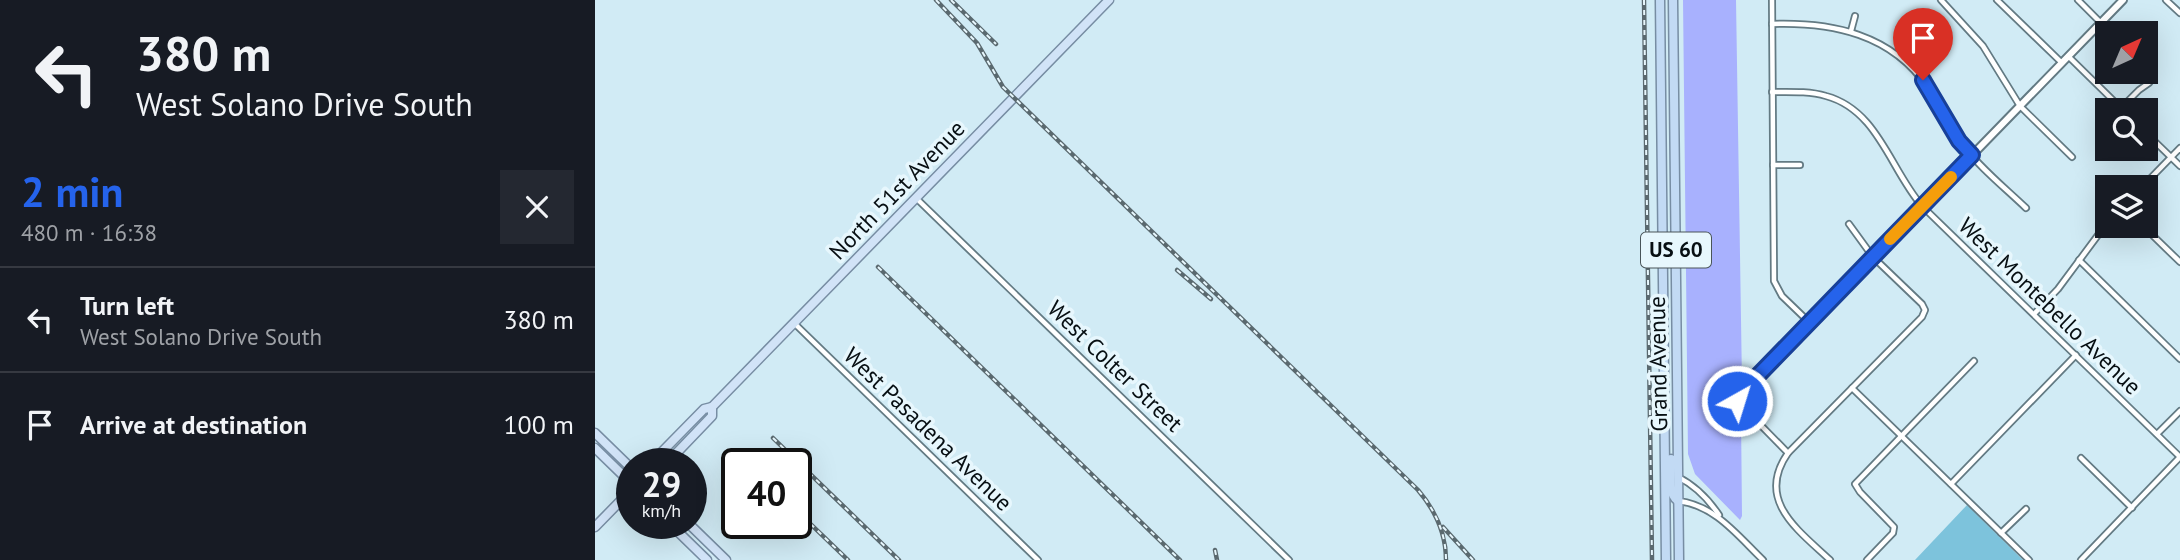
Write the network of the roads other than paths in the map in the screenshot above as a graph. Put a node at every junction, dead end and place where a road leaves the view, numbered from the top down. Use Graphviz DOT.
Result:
graph roads {
  1 [pos="1109,0"];
  2 [pos="1660,0"];
  3 [pos="1673,0"];
  4 [pos="1772,0"];
  5 [pos="1941,0"];
  6 [pos="1997,0"];
  7 [pos="2078,0"];
  8 [pos="2123,0"];
  9 [pos="2166,0"];
  10 [pos="2180,13"];
  11 [pos="1855,16"];
  12 [pos="2099,21"];
  13 [pos="2103,21"];
  14 [pos="1772,24"];
  15 [pos="2095,29"];
  16 [pos="1851,31"];
  17 [pos="2068,56"];
  18 [pos="2062,63"];
  19 [pos="2148,84"];
  20 [pos="1772,92"];
  21 [pos="2111,98"];
  22 [pos="2133,98"];
  23 [pos="2020,106"];
  24 [pos="2158,144"];
  25 [pos="2180,148"];
  26 [pos="1972,155"];
  27 [pos="2072,157"];
  28 [pos="2171,157"];
  29 [pos="1773,165"];
  30 [pos="1800,165"];
  31 [pos="2180,166"];
  32 [pos="2153,175"];
  33 [pos="916,198"];
  34 [pos="1922,206"];
  35 [pos="2026,208"];
  36 [pos="1849,224"];
  37 [pos="2095,238"];
  38 [pos="2155,238"];
  39 [pos="1873,257"];
  40 [pos="2078,260"];
  41 [pos="2180,262"];
  42 [pos="2034,314"];
  43 [pos="1809,322"];
  44 [pos="794,323"];
  45 [pos="2076,355"];
  46 [pos="2180,359"];
  47 [pos="1974,361"];
  48 [pos="1852,388"];
  49 [pos="1737,401"];
  50 [pos="712,407"];
  51 [pos="2180,411"];
  52 [pos="595,433"];
  53 [pos="1665,433"];
  54 [pos="2157,434"];
  55 [pos="1901,436"];
  56 [pos="595,448"];
  57 [pos="666,448"];
  58 [pos="681,448"];
  59 [pos="616,453"];
  60 [pos="1788,453"];
  61 [pos="2180,457"];
  62 [pos="2081,458"];
  63 [pos="616,468"];
  64 [pos="1678,477"];
  65 [pos="1951,484"];
  66 [pos="1678,501"];
  67 [pos="616,505"];
  68 [pos="2132,508"];
  69 [pos="2026,509"];
  70 [pos="1721,519"];
  71 [pos="595,527"];
  72 [pos="2001,533"];
  73 [pos="686,539"];
  74 [pos="704,539"];
  75 [pos="707,560"];
  76 [pos="726,560"];
  77 [pos="1038,560"];
  78 [pos="1289,560"];
  79 [pos="1666,560"];
  80 [pos="1679,560"];
  81 [pos="1763,560"];
  82 [pos="1830,560"];
  83 [pos="1867,560"];
  84 [pos="2029,560"];
  85 [pos="2081,560"];
  1 -- 33 [label="main road, North 51st Avenue"];
  2 -- 53 [label="highway, Grand Avenue / US 60"];
  3 -- 64 [label="highway, Grand Avenue / US 60"];
  4 -- 14 [label="street"];
  5 -- 23 [label="street"];
  6 -- 18 [label="street"];
  7 -- 12 [label="street"];
  8 -- 13 [label="street"];
  9 -- 10 [label="street"];
  11 -- 16 [label="street"];
  14 -- 16 [label="street"];
  14 -- 20 [label="street"];
  15 -- 17 [label="street"];
  16 -- 26 [label="street"];
  17 -- 18 [label="street"];
  17 -- 21 [label="street"];
  18 -- 23 [label="street"];
  19 -- 22 [label="street"];
  20 -- 29 [label="street"];
  20 -- 34 [label="street, West Montebello Avenue"];
  23 -- 26 [label="street"];
  23 -- 27 [label="street"];
  24 -- 28 [label="street"];
  25 -- 28 [label="street"];
  26 -- 34 [label="street"];
  26 -- 35 [label="street"];
  28 -- 31 [label="street"];
  28 -- 32 [label="street"];
  29 -- 30 [label="street"];
  29 -- 43 [label="street"];
  33 -- 44 [label="main road, North 51st Avenue"];
  33 -- 78 [label="street, West Colter Street"];
  34 -- 39 [label="street"];
  34 -- 42 [label="street, West Montebello Avenue"];
  36 -- 39 [label="street"];
  37 -- 40 [label="street"];
  38 -- 41 [label="street"];
  39 -- 43 [label="street"];
  39 -- 48 [label="street"];
  40 -- 42 [label="street"];
  40 -- 46 [label="street"];
  42 -- 45 [label="street, West Montebello Avenue"];
  43 -- 49 [label="street"];
  44 -- 50 [label="main road, North 51st Avenue"];
  44 -- 77 [label="street, West Pasadena Avenue"];
  45 -- 54 [label="street, West Montebello Avenue"];
  45 -- 65 [label="street"];
  47 -- 55 [label="street"];
  48 -- 55 [label="street"];
  48 -- 60 [label="street"];
  49 -- 60 [label="street"];
  50 -- 57 [label="main road, North 51st Avenue"];
  50 -- 58 [label="main road, North 51st Avenue"];
  51 -- 54 [label="street"];
  52 -- 59 [label="main road"];
  53 -- 66 [label="highway"];
  53 -- 79 [label="highway, Grand Avenue / US 60"];
  54 -- 61 [label="street, West Montebello Avenue"];
  55 -- 65 [label="street"];
  55 -- 83 [label="street"];
  56 -- 63 [label="main road"];
  60 -- 82 [label="street"];
  61 -- 68 [label="street"];
  62 -- 68 [label="street"];
  64 -- 66 [label="highway, Grand Avenue / US 60"];
  64 -- 70 [label="street"];
  65 -- 72 [label="street"];
  66 -- 70 [label="street"];
  66 -- 80 [label="highway, Grand Avenue / US 60"];
  67 -- 71 [label="main road"];
  68 -- 85 [label="street"];
  69 -- 72 [label="street"];
  70 -- 81 [label="street"];
  72 -- 84 [label="street"];
  73 -- 75 [label="main road"];
  74 -- 76 [label="main road"];
}
